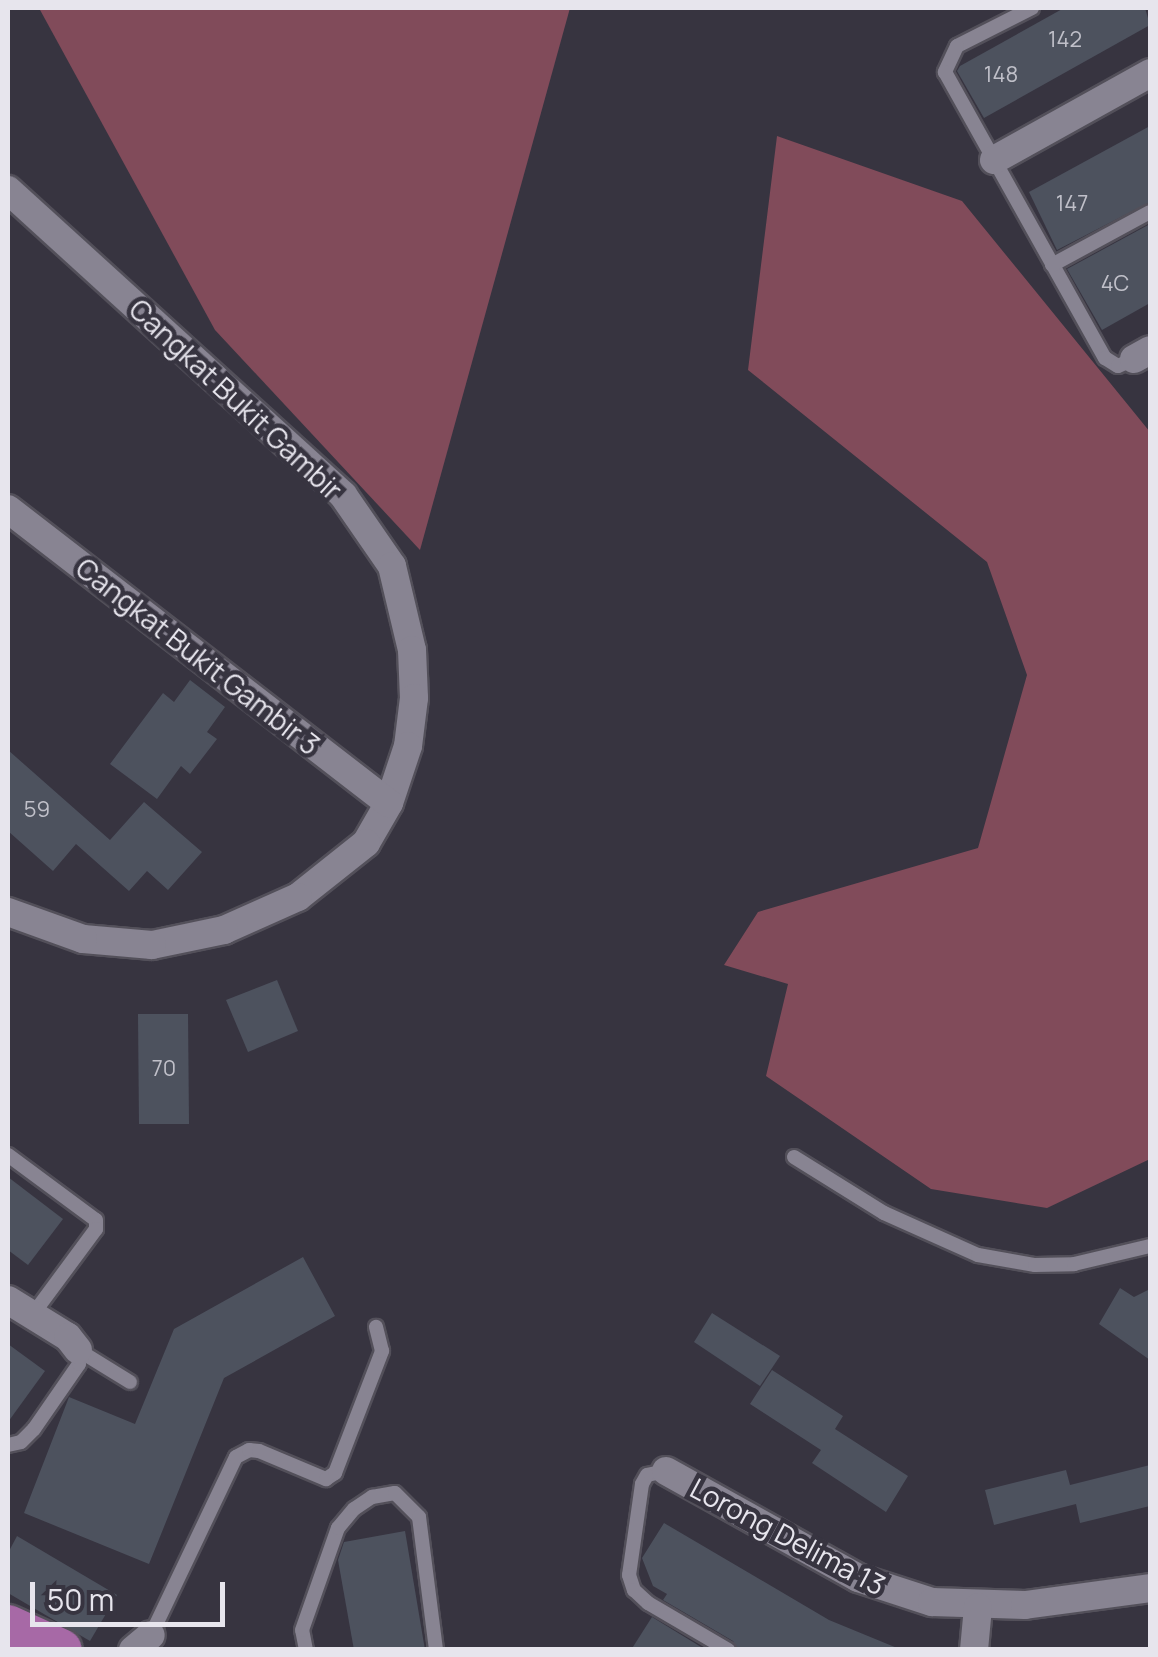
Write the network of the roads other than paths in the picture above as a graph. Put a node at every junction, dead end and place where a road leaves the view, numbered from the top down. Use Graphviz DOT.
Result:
graph roads {
  1 [pos="1032,8"];
  2 [pos="1150,73"];
  3 [pos="994,160"];
  4 [pos="8,190"];
  5 [pos="1150,212"];
  6 [pos="1052,265"];
  7 [pos="1142,354"];
  8 [pos="8,509"];
  9 [pos="389,803"];
  10 [pos="8,912"];
  11 [pos="8,1155"];
  12 [pos="794,1157"];
  13 [pos="1150,1246"];
  14 [pos="8,1300"];
  15 [pos="32,1317"];
  16 [pos="376,1327"];
  17 [pos="78,1350"];
  18 [pos="130,1382"];
  19 [pos="8,1446"];
  20 [pos="666,1470"];
  21 [pos="1150,1588"];
  22 [pos="978,1606"];
  23 [pos="8,1626"];
  24 [pos="302,1630"];
  25 [pos="145,1645"];
  26 [pos="61,1650"];
  27 [pos="294,1650"];
  28 [pos="306,1650"];
  29 [pos="436,1650"];
  30 [pos="728,1650"];
  31 [pos="974,1650"];
  1 -- 3 [label="lane"];
  2 -- 3 [label="street"];
  3 -- 6 [label="lane"];
  4 -- 9 [label="street, Cangkat Bukit Gambir"];
  5 -- 6 [label="lane"];
  6 -- 7 [label="lane"];
  8 -- 9 [label="street, Cangkat Bukit Gambir 3"];
  9 -- 10 [label="street, Cangkat Bukit Gambir"];
  11 -- 15 [label="lane"];
  12 -- 13 [label="lane"];
  14 -- 15 [label="street"];
  15 -- 17 [label="street"];
  16 -- 25 [label="lane"];
  17 -- 18 [label="lane"];
  17 -- 19 [label="lane"];
  20 -- 22 [label="street, Lorong Delima 13"];
  20 -- 30 [label="lane"];
  21 -- 22 [label="street, Lorong Delima 13"];
  22 -- 31 [label="street"];
  23 -- 26 [label="main road"];
  24 -- 27 [label="lane"];
  24 -- 28 [label="lane"];
  24 -- 29 [label="lane"];
}
